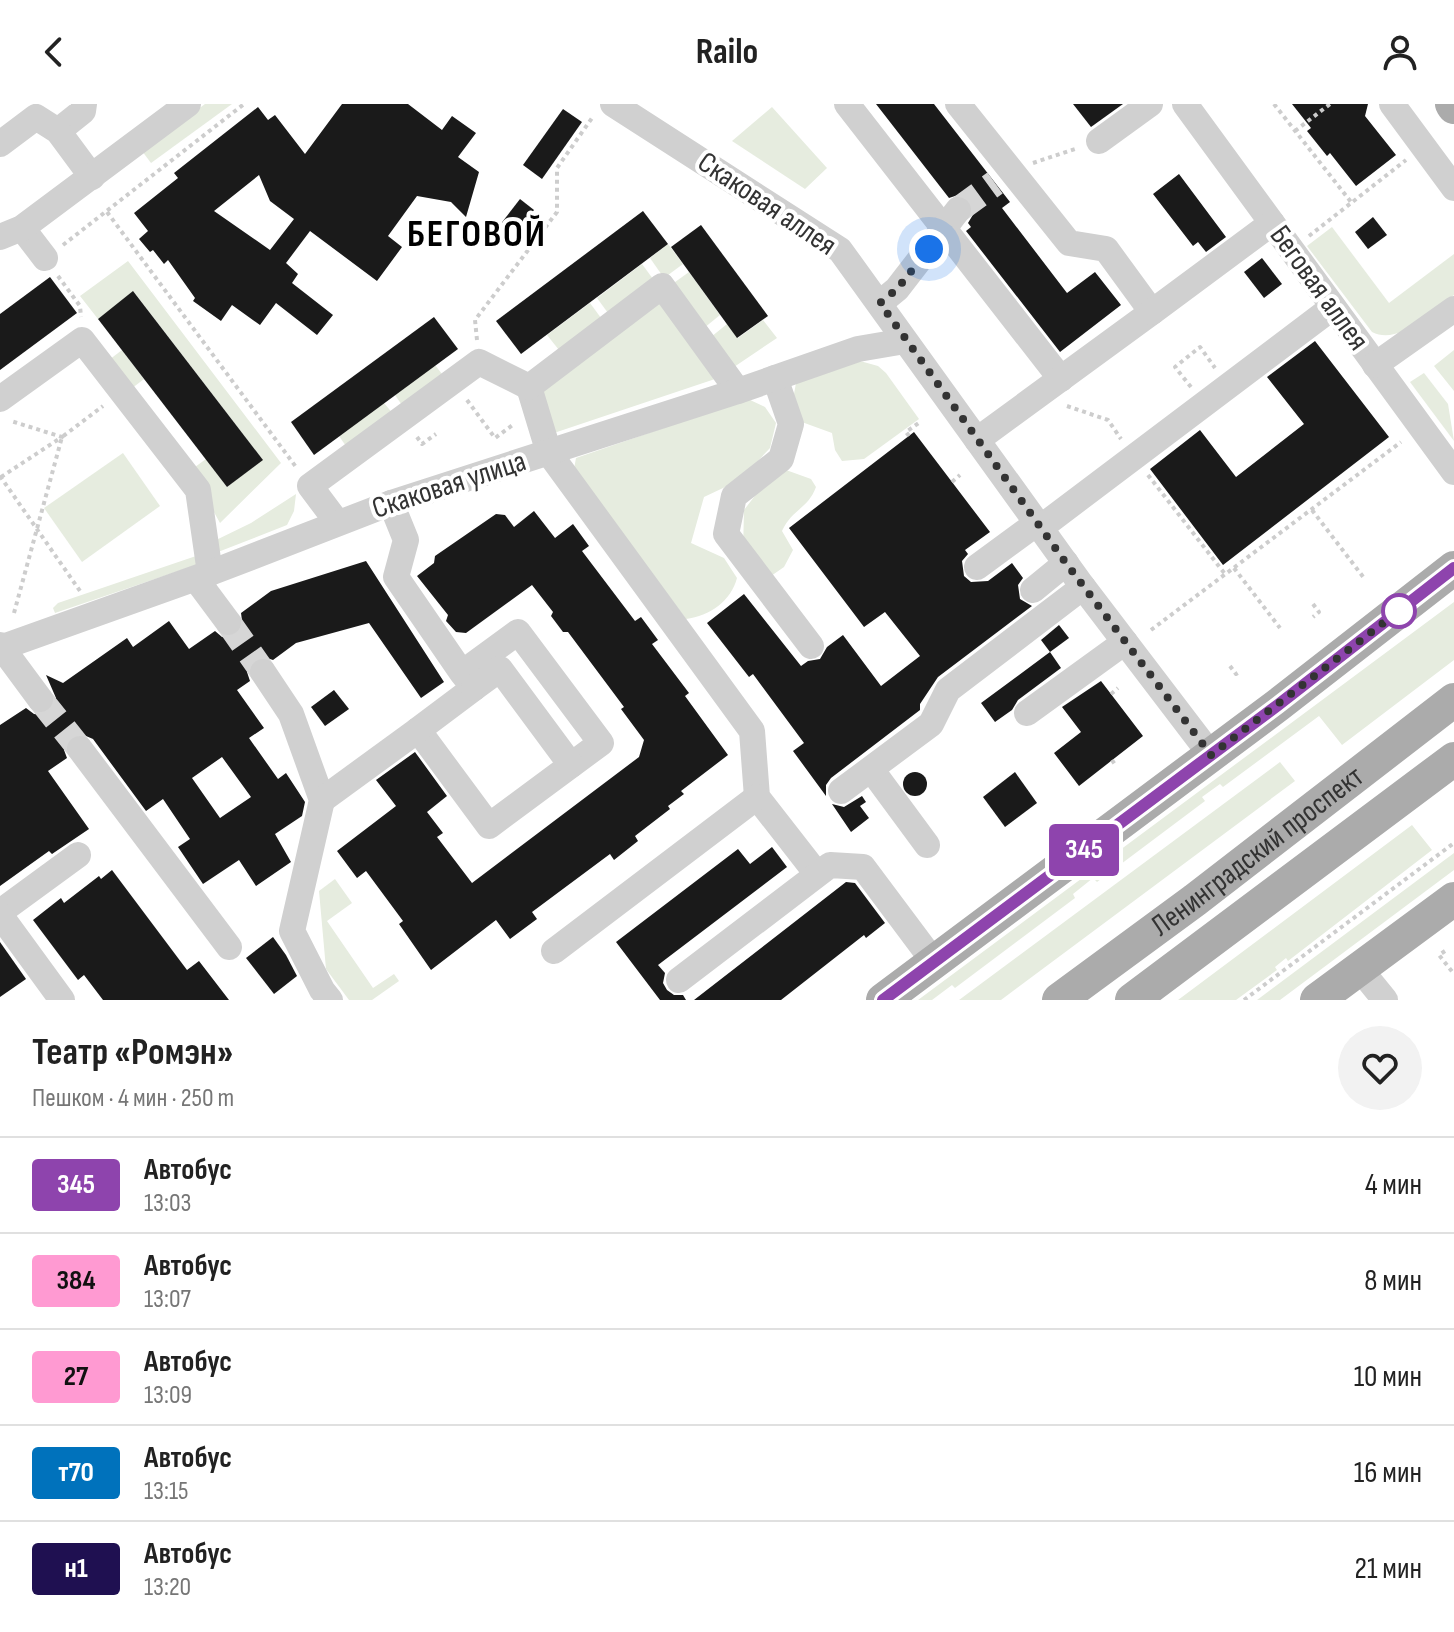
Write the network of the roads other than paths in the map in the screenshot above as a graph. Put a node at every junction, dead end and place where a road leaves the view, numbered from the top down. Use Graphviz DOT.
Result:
graph roads {
  1 [pos="84,104"];
  2 [pos="188,104"];
  3 [pos="847,104"];
  4 [pos="958,104"];
  5 [pos="1150,104"];
  6 [pos="1185,104"];
  7 [pos="1392,104"];
  8 [pos="602,111"];
  9 [pos="40,118"];
  10 [pos="1099,141"];
  11 [pos="0,144"];
  12 [pos="92,177"];
  13 [pos="1454,188"];
  14 [pos="951,220"];
  15 [pos="1272,223"];
  16 [pos="11,233"];
  17 [pos="45,258"];
  18 [pos="880,303"];
  19 [pos="1333,307"];
  20 [pos="1454,309"];
  21 [pos="1152,312"];
  22 [pos="905,341"];
  23 [pos="1375,365"];
  24 [pos="775,378"];
  25 [pos="1061,379"];
  26 [pos="529,387"];
  27 [pos="738,391"];
  28 [pos="0,399"];
  29 [pos="977,440"];
  30 [pos="549,453"];
  31 [pos="1454,472"];
  32 [pos="391,503"];
  33 [pos="337,522"];
  34 [pos="1039,525"];
  35 [pos="1066,563"];
  36 [pos="977,567"];
  37 [pos="1454,568"];
  38 [pos="203,576"];
  39 [pos="1083,587"];
  40 [pos="1033,590"];
  41 [pos="228,622"];
  42 [pos="1125,642"];
  43 [pos="811,646"];
  44 [pos="0,647"];
  45 [pos="263,672"];
  46 [pos="468,681"];
  47 [pos="40,699"];
  48 [pos="1454,700"];
  49 [pos="1027,713"];
  50 [pos="418,730"];
  51 [pos="80,749"];
  52 [pos="1211,755"];
  53 [pos="1454,759"];
  54 [pos="571,765"];
  55 [pos="871,769"];
  56 [pos="841,791"];
  57 [pos="757,797"];
  58 [pos="322,800"];
  59 [pos="927,845"];
  60 [pos="78,855"];
  61 [pos="817,874"];
  62 [pos="1454,899"];
  63 [pos="0,913"];
  64 [pos="229,947"];
  65 [pos="554,951"];
  66 [pos="934,962"];
  67 [pos="1359,968"];
  68 [pos="679,980"];
  69 [pos="62,1000"];
  70 [pos="330,1000"];
  71 [pos="883,1000"];
  72 [pos="1059,1000"];
  73 [pos="1132,1000"];
  74 [pos="1317,1000"];
  75 [pos="1385,1000"];
  1 -- 9 [label="street"];
  2 -- 12 [label="street"];
  3 -- 14 [label="street"];
  4 -- 21 [label="street"];
  5 -- 10 [label="street"];
  6 -- 15 [label="street, Беговая аллея"];
  7 -- 13 [label="street"];
  8 -- 18 [label="street, Скаковая аллея"];
  9 -- 11 [label="street"];
  9 -- 12 [label="street"];
  12 -- 16 [label="street"];
  14 -- 18 [label="street"];
  14 -- 25 [label="street"];
  15 -- 19 [label="street, Беговая аллея"];
  15 -- 21 [label="street"];
  16 -- 17 [label="street"];
  18 -- 22 [label="street, Скаковая аллея"];
  19 -- 23 [label="street, Беговая аллея"];
  19 -- 34 [label="street"];
  20 -- 23 [label="street"];
  21 -- 25 [label="street"];
  22 -- 24 [label="street, Скаковая улица"];
  22 -- 29 [label="street, Скаковая аллея"];
  23 -- 31 [label="street, Беговая аллея"];
  24 -- 27 [label="street, Скаковая улица"];
  24 -- 43 [label="street"];
  25 -- 29 [label="street"];
  26 -- 27 [label="street"];
  26 -- 30 [label="street"];
  26 -- 33 [label="street"];
  27 -- 30 [label="street, Скаковая улица"];
  28 -- 38 [label="street"];
  29 -- 34 [label="street, Скаковая аллея"];
  30 -- 32 [label="street, Скаковая улица"];
  30 -- 57 [label="street"];
  32 -- 33 [label="street, Скаковая улица"];
  32 -- 46 [label="street"];
  33 -- 38 [label="street, Скаковая улица"];
  34 -- 35 [label="street, Скаковая аллея"];
  34 -- 36 [label="street"];
  35 -- 39 [label="street, Скаковая аллея"];
  35 -- 40 [label="street"];
  37 -- 52 [label="main road"];
  38 -- 41 [label="street"];
  38 -- 44 [label="street, Скаковая улица"];
  39 -- 42 [label="street, Скаковая аллея"];
  39 -- 55 [label="street"];
  42 -- 49 [label="street"];
  42 -- 52 [label="street, Скаковая аллея"];
  44 -- 47 [label="street"];
  45 -- 58 [label="street"];
  46 -- 50 [label="street"];
  46 -- 54 [label="street"];
  46 -- 54 [label="street"];
  48 -- 72 [label="main road, Ленинградский проспект"];
  50 -- 54 [label="street"];
  50 -- 58 [label="street"];
  51 -- 64 [label="street"];
  52 -- 66 [label="main road"];
  53 -- 73 [label="main road, Ленинградский проспект"];
  55 -- 56 [label="street"];
  55 -- 59 [label="street"];
  57 -- 61 [label="street"];
  57 -- 65 [label="street"];
  58 -- 70 [label="street"];
  60 -- 63 [label="street"];
  61 -- 66 [label="street"];
  61 -- 68 [label="street"];
  62 -- 67 [label="main road"];
  63 -- 69 [label="street"];
  66 -- 71 [label="main road"];
  67 -- 74 [label="main road"];
  67 -- 75 [label="street"];
}
